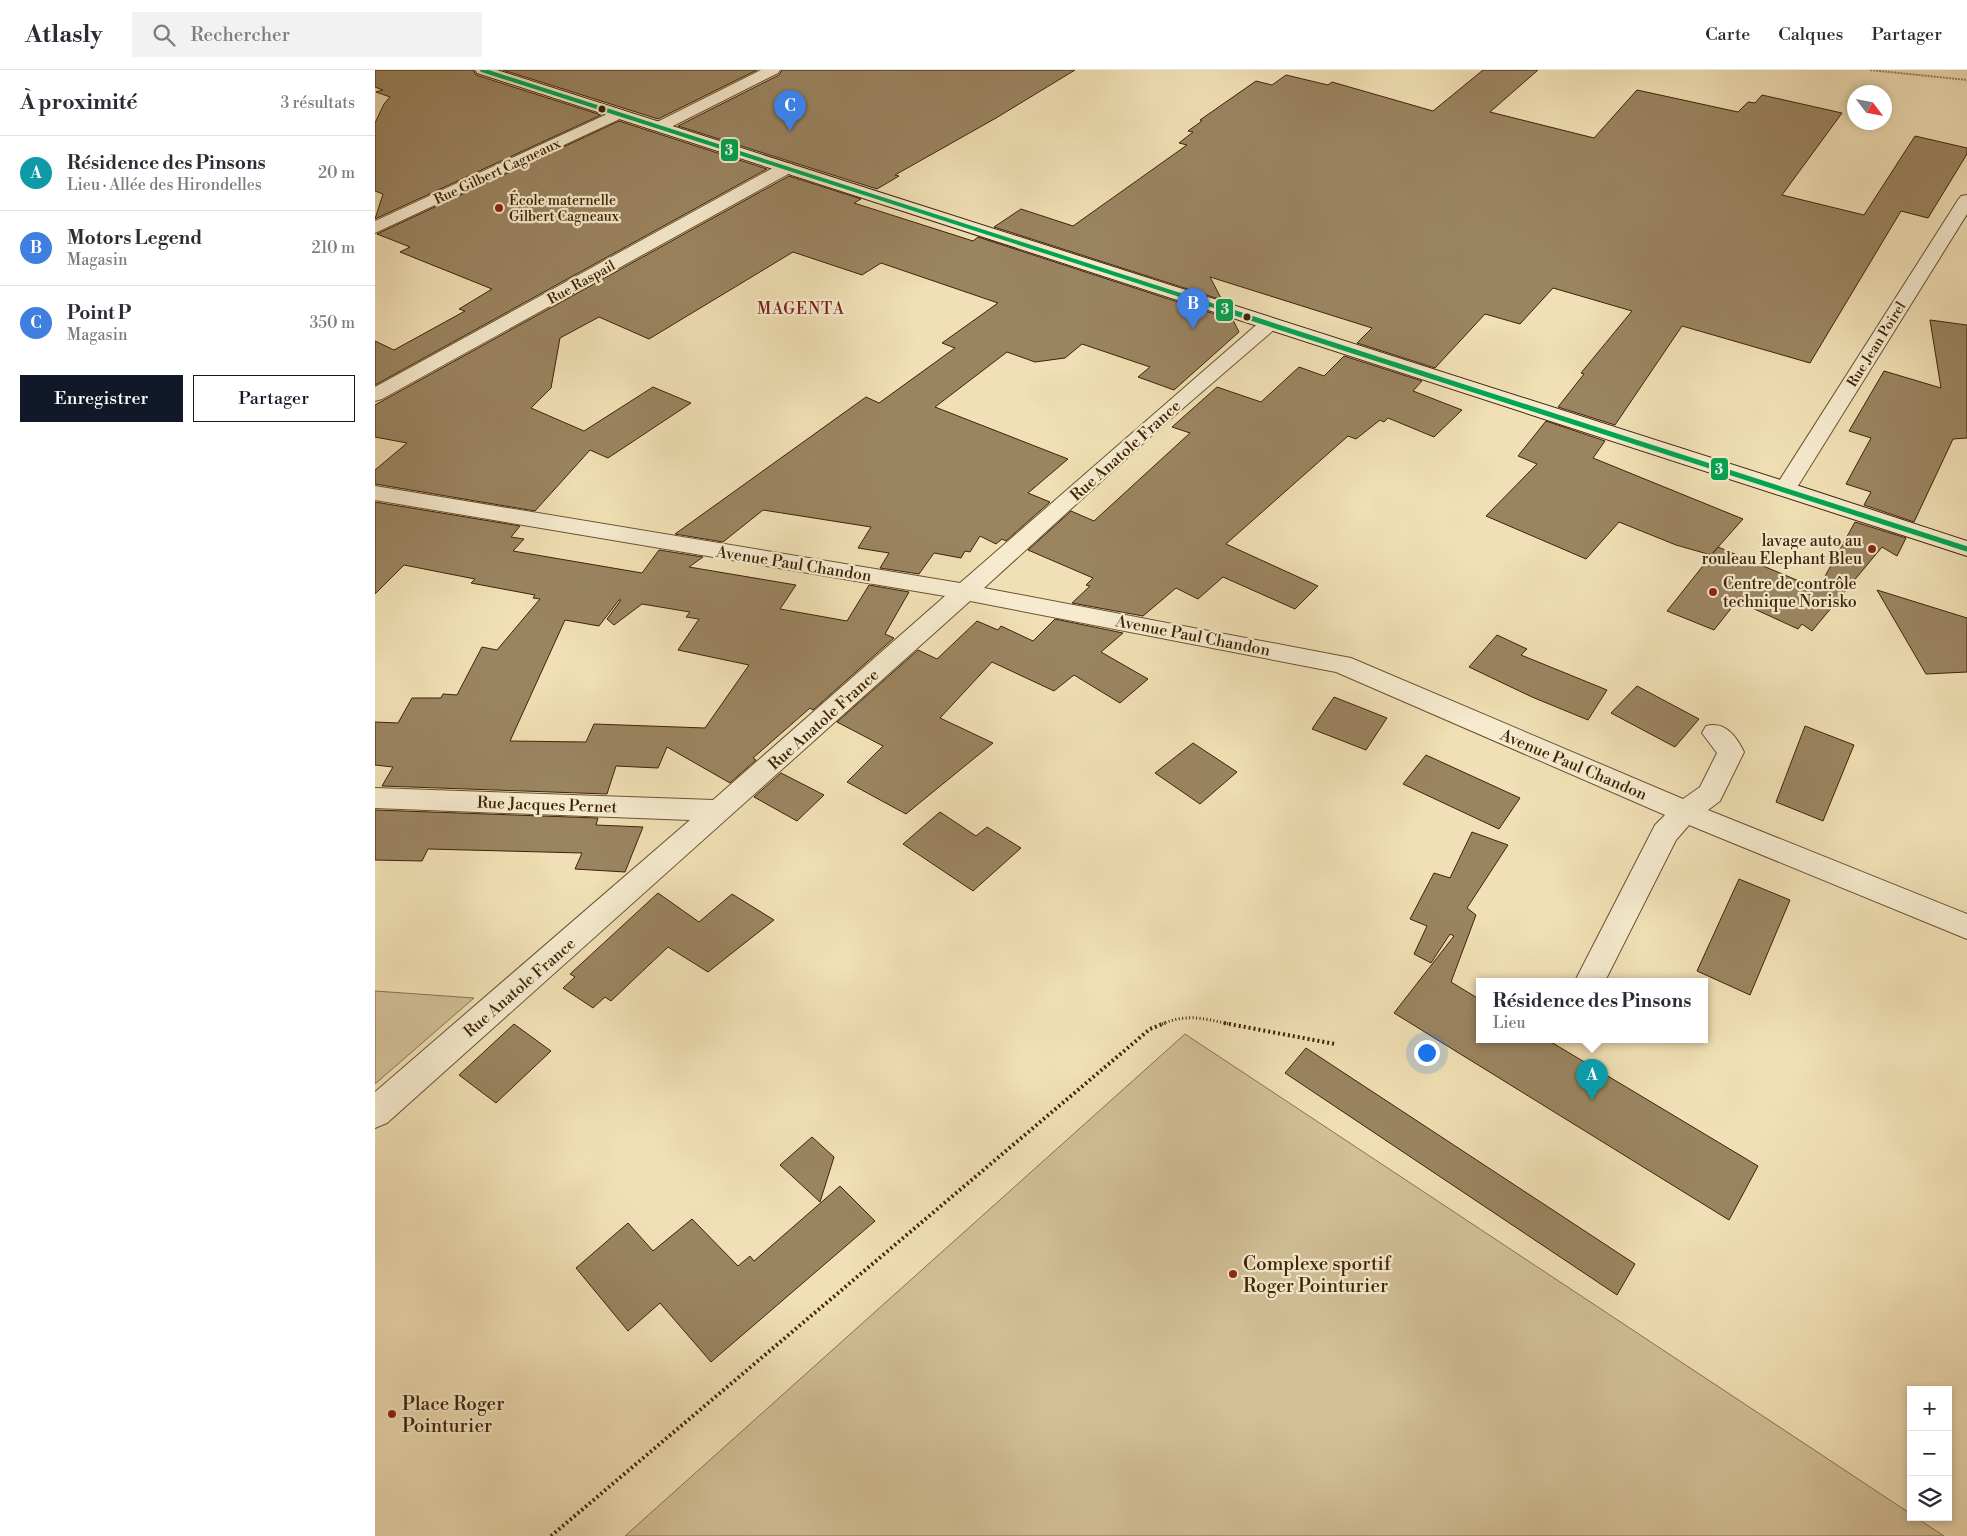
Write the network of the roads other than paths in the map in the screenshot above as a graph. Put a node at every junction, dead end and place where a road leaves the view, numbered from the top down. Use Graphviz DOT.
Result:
graph roads {
  1 [pos="482,70"];
  2 [pos="773,70"];
  3 [pos="618,114"];
  4 [pos="659,127"];
  5 [pos="786,168"];
  6 [pos="1967,200"];
  7 [pos="375,228"];
  8 [pos="1269,324"];
  9 [pos="375,396"];
  10 [pos="1785,489"];
  11 [pos="375,493"];
  12 [pos="1967,549"];
  13 [pos="966,592"];
  14 [pos="1715,732"];
  15 [pos="375,798"];
  16 [pos="719,811"];
  17 [pos="1685,812"];
  18 [pos="1967,927"];
  19 [pos="1592,978"];
  20 [pos="375,1113"];
  1 -- 3 [label="street"];
  2 -- 4 [label="street"];
  3 -- 4 [label="street"];
  3 -- 7 [label="street, Rue Gilbert Cagneaux"];
  4 -- 5 [label="street"];
  5 -- 8 [label="street"];
  5 -- 9 [label="street, Rue Raspail"];
  6 -- 10 [label="street, Rue Jean Poirel"];
  8 -- 10 [label="street"];
  8 -- 13 [label="street, Rue Anatole France"];
  10 -- 12 [label="street"];
  11 -- 13 [label="street, Avenue Paul Chandon"];
  13 -- 16 [label="street, Rue Anatole France"];
  13 -- 17 [label="street, Avenue Paul Chandon"];
  14 -- 17 [label="street"];
  15 -- 16 [label="street, Rue Jacques Pernet"];
  16 -- 20 [label="street, Rue Anatole France"];
  17 -- 18 [label="street, Avenue Paul Chandon"];
  17 -- 19 [label="street"];
}
